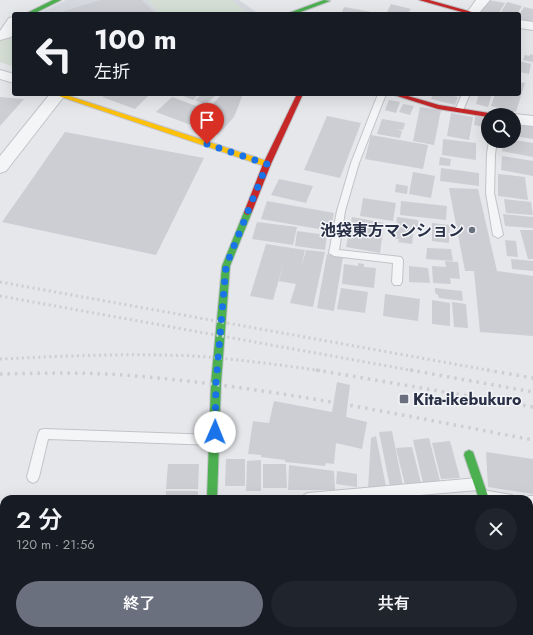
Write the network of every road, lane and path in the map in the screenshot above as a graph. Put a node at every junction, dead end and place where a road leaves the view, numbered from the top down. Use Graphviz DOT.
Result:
graph roads {
  1 [pos="58,0"];
  2 [pos="422,0"];
  3 [pos="483,0"];
  4 [pos="330,3"];
  5 [pos="32,12"];
  6 [pos="296,12"];
  7 [pos="467,12"];
  8 [pos="475,12"];
  9 [pos="12,24"];
  10 [pos="521,24"];
  11 [pos="533,26"];
  12 [pos="0,36"];
  13 [pos="0,74"];
  14 [pos="12,78"];
  15 [pos="55,96"];
  16 [pos="63,96"];
  17 [pos="299,96"];
  18 [pos="381,96"];
  19 [pos="401,96"];
  20 [pos="465,96"];
  21 [pos="459,110"];
  22 [pos="481,114"];
  23 [pos="521,120"];
  24 [pos="533,121"];
  25 [pos="492,148"];
  26 [pos="267,164"];
  27 [pos="0,167"];
  28 [pos="498,235"];
  29 [pos="397,282"];
  30 [pos="215,440"];
  31 [pos="469,455"];
  32 [pos="33,477"];
  33 [pos="478,484"];
  34 [pos="212,495"];
  35 [pos="353,495"];
  36 [pos="483,495"];
  1 -- 5 [label="street"];
  2 -- 7 [label="street"];
  3 -- 8 [label="street"];
  4 -- 6 [label="street"];
  9 -- 12 [label="street"];
  10 -- 11 [label="street"];
  13 -- 14 [label="street"];
  15 -- 27 [label="street"];
  16 -- 26 [label="street"];
  17 -- 26 [label="street"];
  18 -- 29 [label="lane"];
  19 -- 21 [label="street"];
  20 -- 21 [label="lane"];
  21 -- 22 [label="street"];
  23 -- 24 [label="street"];
  25 -- 28 [label="lane"];
  26 -- 30 [label="street"];
  30 -- 32 [label="lane"];
  30 -- 34 [label="street"];
  31 -- 33 [label="street"];
  33 -- 35 [label="lane"];
  33 -- 36 [label="street"];
}
